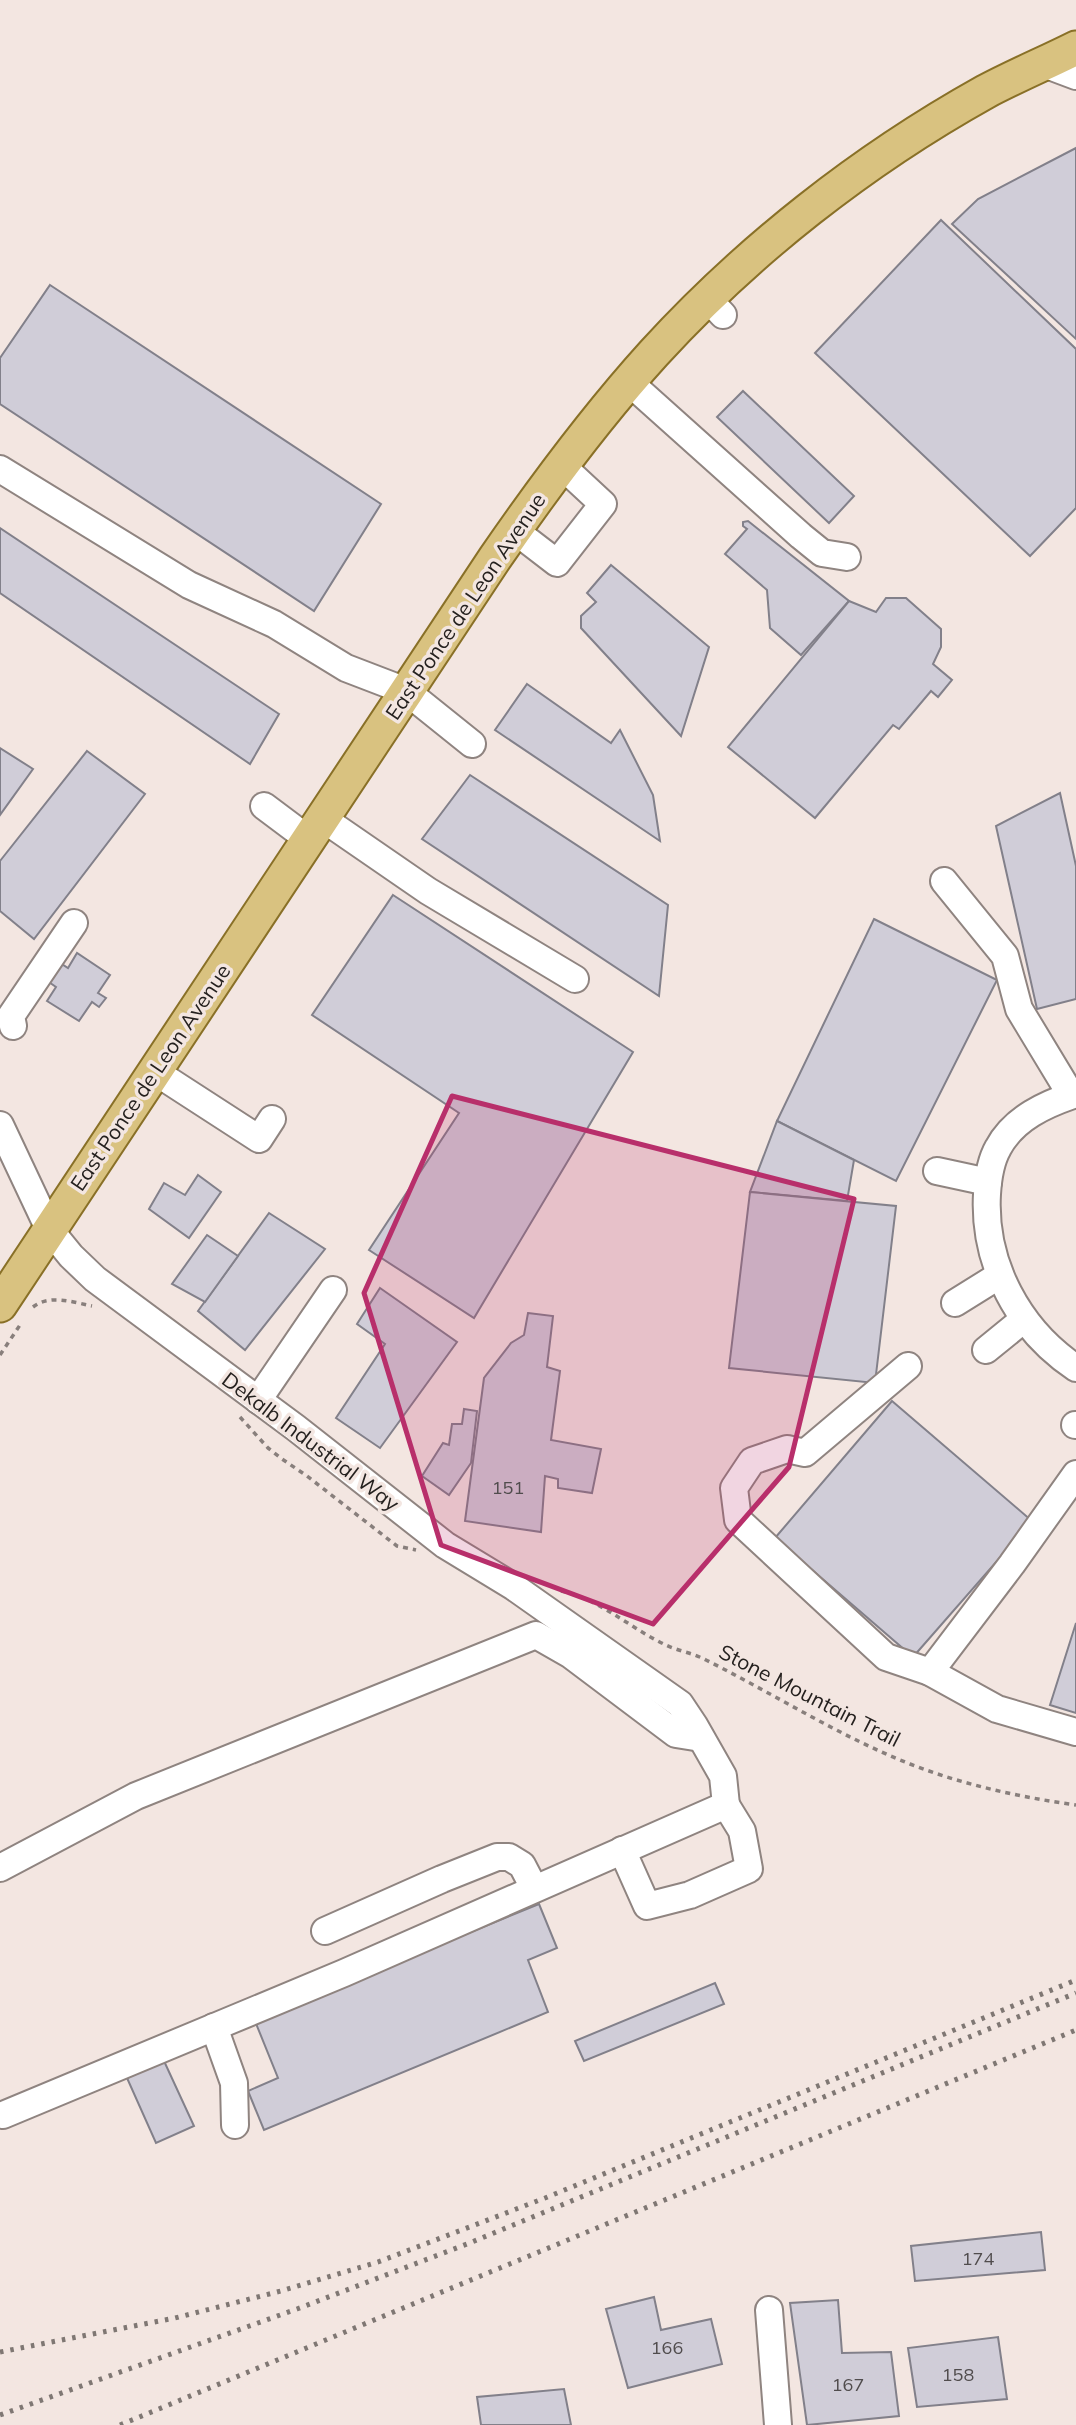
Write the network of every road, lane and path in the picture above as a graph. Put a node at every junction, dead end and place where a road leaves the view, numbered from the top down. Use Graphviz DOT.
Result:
graph roads {
  1 [pos="1076,48"];
  2 [pos="1044,64"];
  3 [pos="1076,76"];
  4 [pos="629,382"];
  5 [pos="561,466"];
  6 [pos="0,469"];
  7 [pos="514,530"];
  8 [pos="847,557"];
  9 [pos="406,691"];
  10 [pos="472,744"];
  11 [pos="264,806"];
  12 [pos="315,829"];
  13 [pos="944,881"];
  14 [pos="74,923"];
  15 [pos="575,979"];
  16 [pos="13,1026"];
  17 [pos="154,1071"];
  18 [pos="1074,1095"];
  19 [pos="272,1119"];
  20 [pos="0,1125"];
  21 [pos="937,1171"];
  22 [pos="988,1182"];
  23 [pos="49,1229"];
  24 [pos="1000,1275"];
  25 [pos="333,1290"];
  26 [pos="955,1303"];
  27 [pos="0,1305"];
  28 [pos="103,1309"];
  29 [pos="1024,1319"];
  30 [pos="986,1350"];
  31 [pos="0,1355"];
  32 [pos="908,1366"];
  33 [pos="1076,1368"];
  34 [pos="248,1407"];
  35 [pos="1076,1475"];
  36 [pos="445,1545"];
  37 [pos="552,1590"];
  38 [pos="930,1672"];
  39 [pos="1076,1732"];
  40 [pos="701,1738"];
  41 [pos="726,1805"];
  42 [pos="1076,1805"];
  43 [pos="622,1850"];
  44 [pos="0,1868"];
  45 [pos="534,1888"];
  46 [pos="325,1931"];
  47 [pos="214,2027"];
  48 [pos="3,2115"];
  49 [pos="235,2125"];
  50 [pos="769,2311"];
  51 [pos="778,2425"];
  1 -- 2 [label="main road, East Ponce de Leon Avenue"];
  2 -- 3 [label="street"];
  2 -- 4 [label="main road, East Ponce de Leon Avenue"];
  4 -- 5 [label="main road, East Ponce de Leon Avenue"];
  4 -- 8 [label="street"];
  5 -- 7 [label="main road, East Ponce de Leon Avenue"];
  5 -- 7 [label="street"];
  6 -- 9 [label="street"];
  7 -- 9 [label="main road, East Ponce de Leon Avenue"];
  9 -- 10 [label="street"];
  9 -- 12 [label="main road, East Ponce de Leon Avenue"];
  11 -- 12 [label="street"];
  12 -- 15 [label="street"];
  12 -- 17 [label="main road, East Ponce de Leon Avenue"];
  13 -- 18 [label="street"];
  14 -- 16 [label="street"];
  17 -- 19 [label="street"];
  17 -- 23 [label="main road, East Ponce de Leon Avenue"];
  18 -- 22 [label="street"];
  20 -- 23 [label="street, Dekalb Industrial Way"];
  21 -- 22 [label="street"];
  22 -- 24 [label="street"];
  23 -- 27 [label="main road, East Ponce de Leon Avenue"];
  23 -- 34 [label="street, Dekalb Industrial Way"];
  24 -- 26 [label="street"];
  24 -- 29 [label="street"];
  25 -- 34 [label="street"];
  28 -- 31 [label="path"];
  29 -- 30 [label="street"];
  29 -- 33 [label="street"];
  32 -- 38 [label="street"];
  34 -- 36 [label="street, Dekalb Industrial Way"];
  34 -- 36 [label="path"];
  35 -- 38 [label="street"];
  36 -- 40 [label="street, Dekalb Industrial Way"];
  37 -- 42 [label="path, Stone Mountain Trail"];
  38 -- 39 [label="street"];
  40 -- 41 [label="street"];
  40 -- 44 [label="street"];
  41 -- 43 [label="street"];
  41 -- 43 [label="street"];
  43 -- 45 [label="street"];
  45 -- 46 [label="street"];
  45 -- 47 [label="street"];
  47 -- 48 [label="street"];
  47 -- 49 [label="street"];
  50 -- 51 [label="street"];
}
